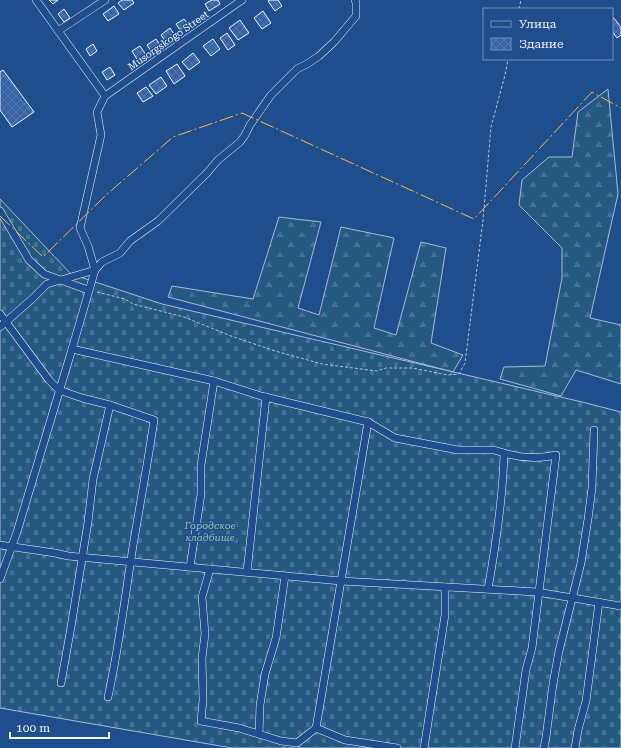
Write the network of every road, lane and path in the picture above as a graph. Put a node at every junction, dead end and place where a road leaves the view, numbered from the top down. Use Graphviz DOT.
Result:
graph roads {
  1 [pos="36,0"];
  2 [pos="104,0"];
  3 [pos="242,0"];
  4 [pos="355,0"];
  5 [pos="58,31"];
  6 [pos="508,60"];
  7 [pos="105,96"];
  8 [pos="0,211"];
  9 [pos="95,270"];
  10 [pos="60,280"];
  11 [pos="88,290"];
  12 [pos="0,314"];
  13 [pos="3,324"];
  14 [pos="72,349"];
  15 [pos="214,381"];
  16 [pos="59,390"];
  17 [pos="266,397"];
  18 [pos="110,405"];
  19 [pos="368,422"];
  20 [pos="594,430"];
  21 [pos="504,454"];
  22 [pos="0,546"];
  23 [pos="12,547"];
  24 [pos="83,557"];
  25 [pos="131,562"];
  26 [pos="190,567"];
  27 [pos="210,569"];
  28 [pos="247,572"];
  29 [pos="285,576"];
  30 [pos="0,579"];
  31 [pos="341,581"];
  32 [pos="445,587"];
  33 [pos="488,589"];
  34 [pos="539,592"];
  35 [pos="572,598"];
  36 [pos="599,602"];
  37 [pos="621,606"];
  38 [pos="61,683"];
  39 [pos="108,697"];
  40 [pos="316,728"];
  41 [pos="259,734"];
  42 [pos="397,748"];
  43 [pos="424,748"];
  44 [pos="515,748"];
  45 [pos="544,748"];
  46 [pos="575,748"];
  1 -- 5 [label="street"];
  2 -- 5 [label="street"];
  3 -- 7 [label="street, Musorgskogo Street"];
  4 -- 9 [label="street"];
  5 -- 7 [label="street"];
  6 -- 11 [label="path"];
  7 -- 9 [label="street"];
  8 -- 10 [label="street"];
  9 -- 10 [label="street"];
  9 -- 11 [label="street"];
  10 -- 11 [label="street"];
  10 -- 13 [label="street"];
  11 -- 14 [label="street"];
  12 -- 13 [label="street"];
  13 -- 16 [label="street"];
  14 -- 15 [label="street"];
  14 -- 16 [label="street"];
  15 -- 17 [label="street"];
  15 -- 26 [label="street"];
  16 -- 18 [label="street"];
  16 -- 23 [label="street"];
  17 -- 19 [label="street"];
  17 -- 28 [label="street"];
  18 -- 24 [label="street"];
  18 -- 25 [label="street"];
  19 -- 21 [label="street"];
  19 -- 31 [label="street"];
  20 -- 35 [label="street"];
  21 -- 33 [label="street"];
  21 -- 34 [label="street"];
  22 -- 23 [label="street"];
  23 -- 24 [label="street"];
  23 -- 30 [label="street"];
  24 -- 25 [label="street"];
  24 -- 38 [label="street"];
  25 -- 26 [label="street"];
  25 -- 39 [label="street"];
  26 -- 27 [label="street"];
  27 -- 28 [label="street"];
  27 -- 41 [label="street"];
  28 -- 29 [label="street"];
  29 -- 31 [label="street"];
  29 -- 41 [label="street"];
  31 -- 32 [label="street"];
  31 -- 40 [label="street"];
  32 -- 33 [label="street"];
  32 -- 43 [label="street"];
  33 -- 34 [label="street"];
  34 -- 35 [label="street"];
  34 -- 44 [label="street"];
  35 -- 36 [label="street"];
  35 -- 45 [label="street"];
  36 -- 37 [label="street"];
  36 -- 46 [label="street"];
  40 -- 41 [label="street"];
  40 -- 42 [label="street"];
}
